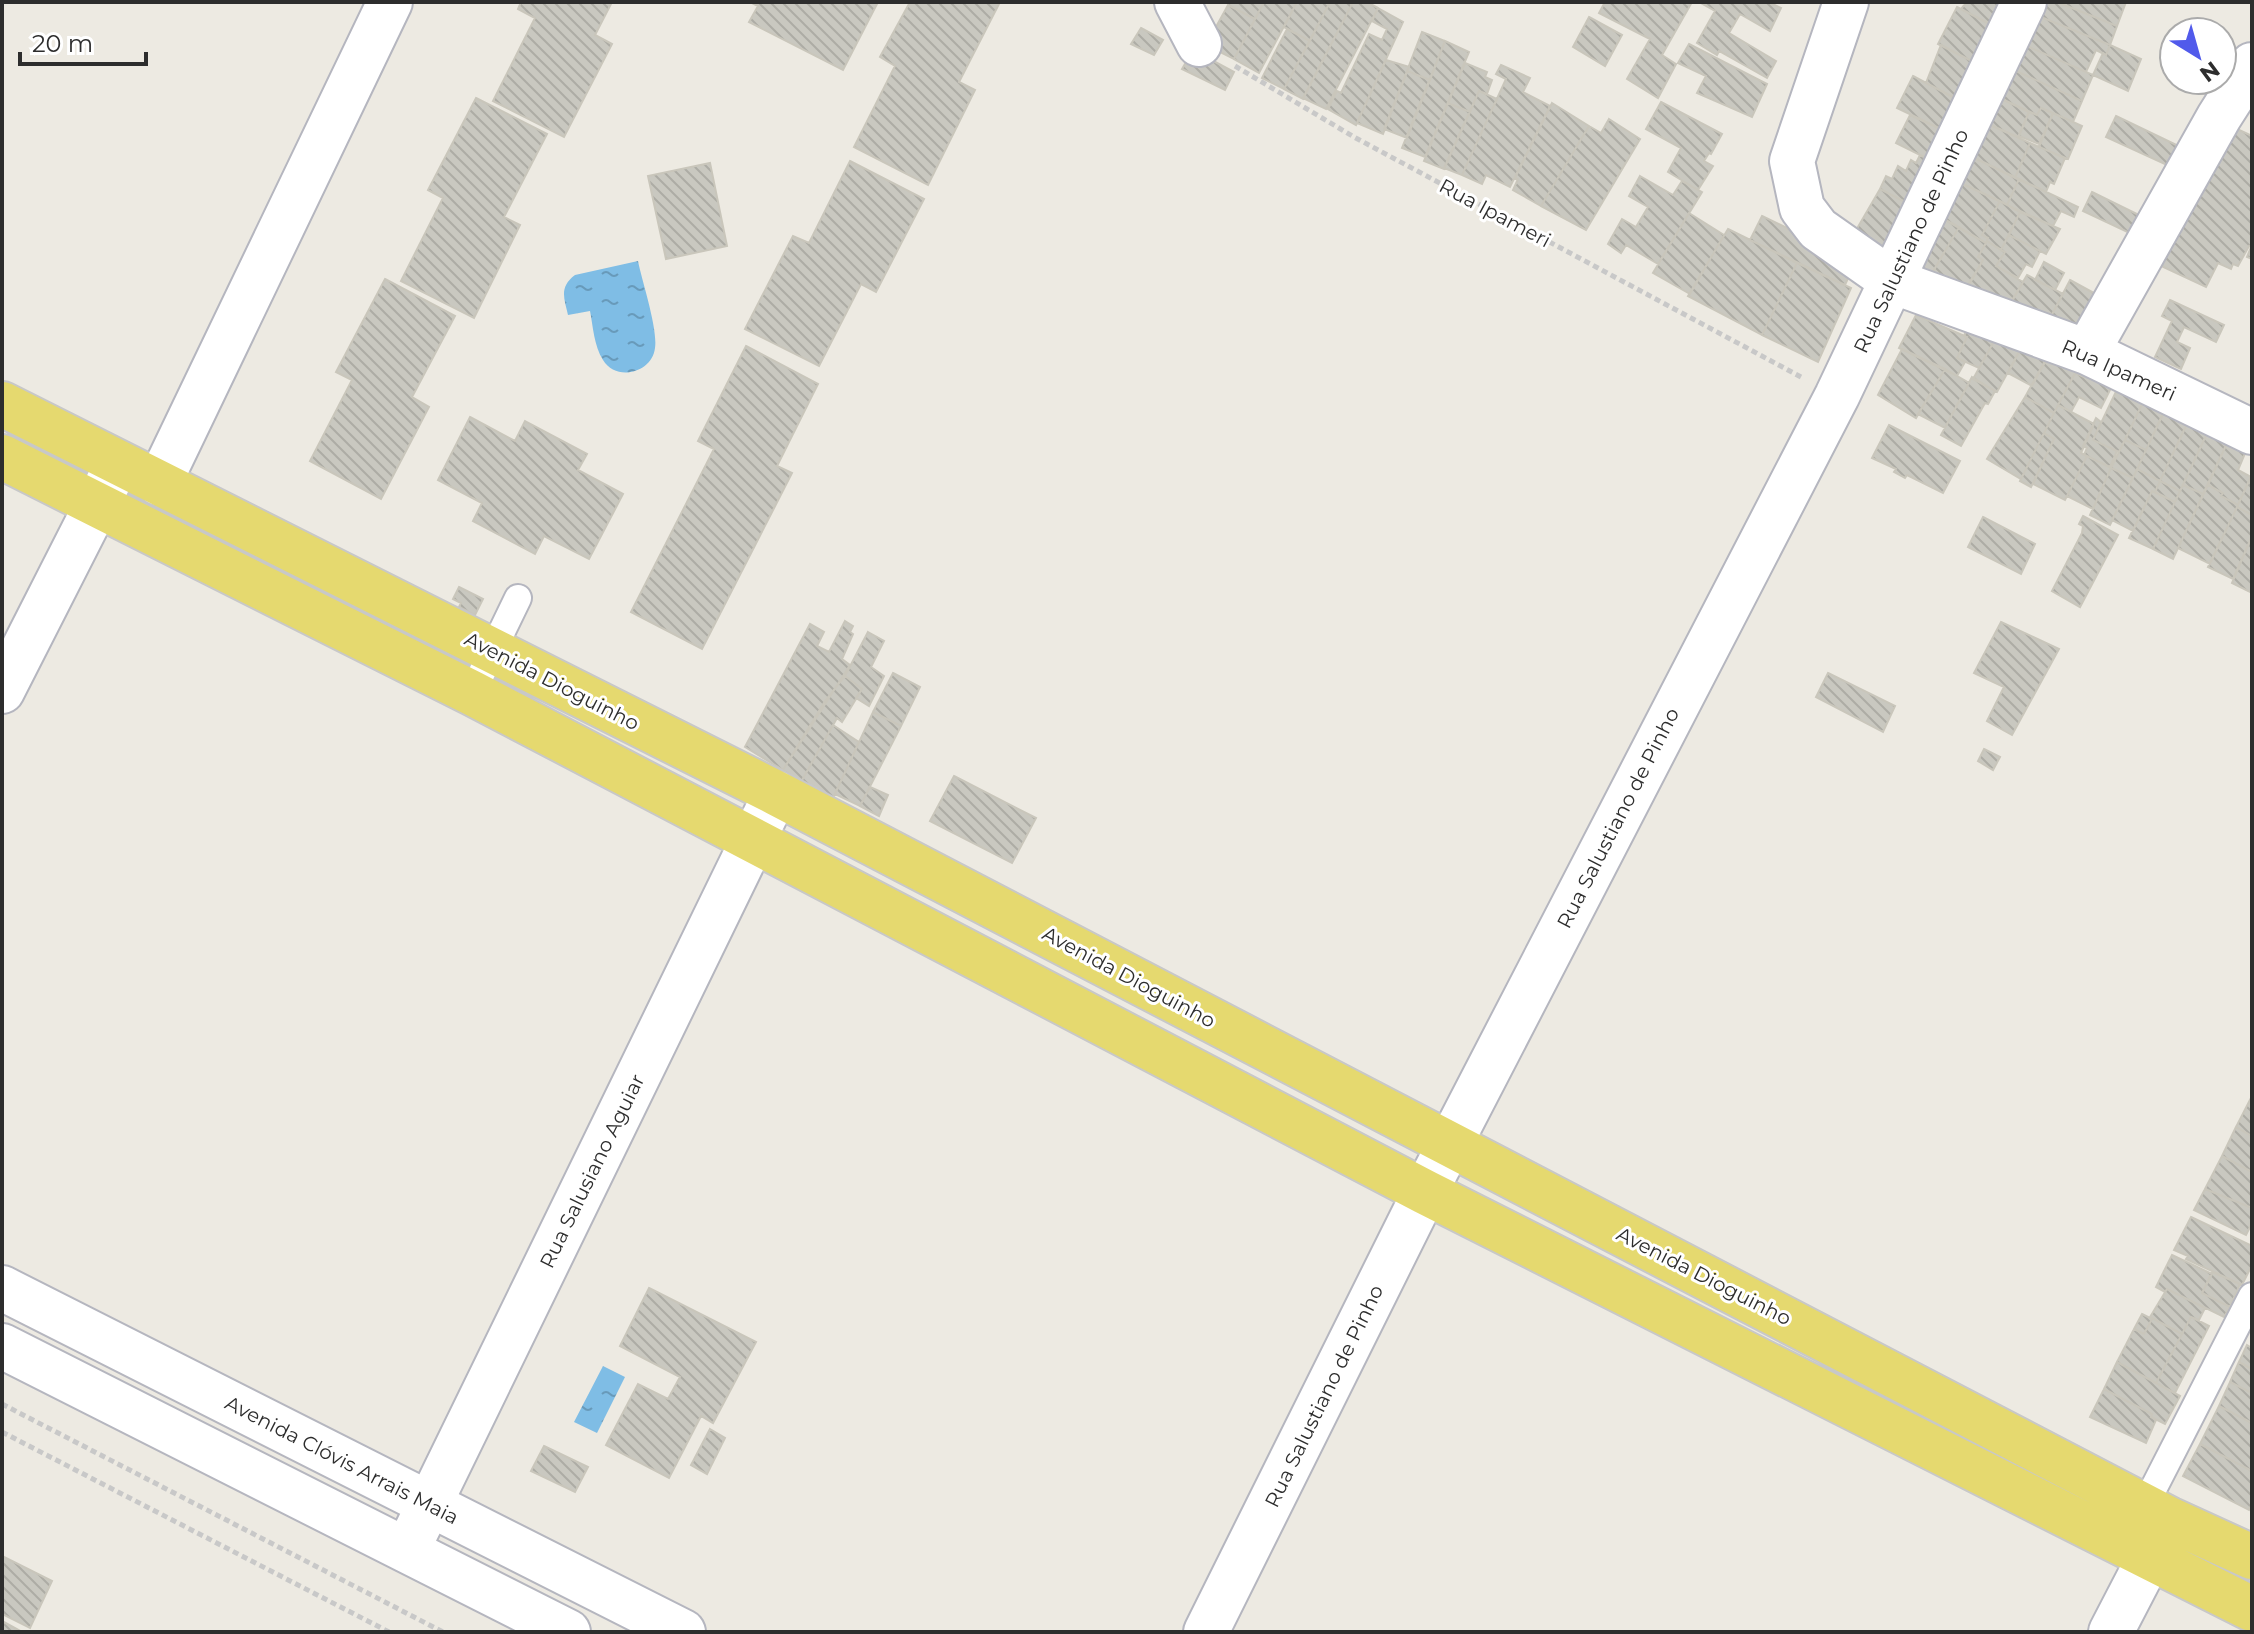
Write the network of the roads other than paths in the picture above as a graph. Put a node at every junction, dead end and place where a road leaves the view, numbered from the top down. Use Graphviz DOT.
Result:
graph roads {
  1 [pos="390,2"];
  2 [pos="1177,2"];
  3 [pos="1846,2"];
  4 [pos="2024,2"];
  5 [pos="1199,44"];
  6 [pos="2252,65"];
  7 [pos="1892,281"];
  8 [pos="2087,352"];
  9 [pos="2,404"];
  10 [pos="2252,432"];
  11 [pos="2,457"];
  12 [pos="118,463"];
  13 [pos="159,483"];
  14 [pos="97,505"];
  15 [pos="518,598"];
  16 [pos="494,652"];
  17 [pos="2,691"];
  18 [pos="472,693"];
  19 [pos="776,793"];
  20 [pos="752,840"];
  21 [pos="1450,1145"];
  22 [pos="1425,1192"];
  23 [pos="2,1288"];
  24 [pos="2252,1296"];
  25 [pos="2,1346"];
  26 [pos="430,1505"];
  27 [pos="2155,1527"];
  28 [pos="407,1550"];
  29 [pos="2252,1557"];
  30 [pos="2252,1609"];
  31 [pos="568,1632"];
  32 [pos="683,1632"];
  33 [pos="1206,1632"];
  34 [pos="2111,1632"];
  1 -- 13 [label="street"];
  2 -- 5 [label="street"];
  3 -- 7 [label="street, Rua Ipameri"];
  4 -- 7 [label="street, Rua Salustiano de Pinho"];
  6 -- 8 [label="street"];
  7 -- 8 [label="street, Rua Ipameri"];
  7 -- 21 [label="street, Rua Salustiano de Pinho"];
  8 -- 10 [label="street, Rua Ipameri"];
  9 -- 12 [label="main road, Avenida Dioguinho"];
  11 -- 14 [label="main road, Avenida Dioguinho"];
  12 -- 13 [label="main road, Avenida Dioguinho"];
  12 -- 14 [label="street"];
  13 -- 16 [label="main road, Avenida Dioguinho"];
  14 -- 17 [label="street"];
  14 -- 18 [label="main road, Avenida Dioguinho"];
  15 -- 16 [label="lane"];
  16 -- 18 [label="lane"];
  16 -- 19 [label="main road, Avenida Dioguinho"];
  18 -- 20 [label="main road, Avenida Dioguinho"];
  19 -- 20 [label="street, Rua Salusiano Aguiar"];
  19 -- 21 [label="main road, Avenida Dioguinho"];
  20 -- 22 [label="main road, Avenida Dioguinho"];
  20 -- 26 [label="street, Rua Salusiano Aguiar"];
  21 -- 22 [label="street, Rua Salustiano de Pinho"];
  21 -- 27 [label="main road, Avenida Dioguinho"];
  22 -- 27 [label="main road, Avenida Dioguinho"];
  22 -- 33 [label="street, Rua Salustiano de Pinho"];
  23 -- 26 [label="street, Avenida Clóvis Arrais Maia"];
  24 -- 27 [label="lane"];
  25 -- 28 [label="street"];
  26 -- 28 [label="street, Rua Salusiano Aguiar"];
  26 -- 32 [label="street, Avenida Clóvis Arrais Maia"];
  27 -- 29 [label="main road, Avenida Dioguinho"];
  27 -- 30 [label="main road, Avenida Dioguinho"];
  27 -- 34 [label="street"];
  28 -- 31 [label="street"];
}
